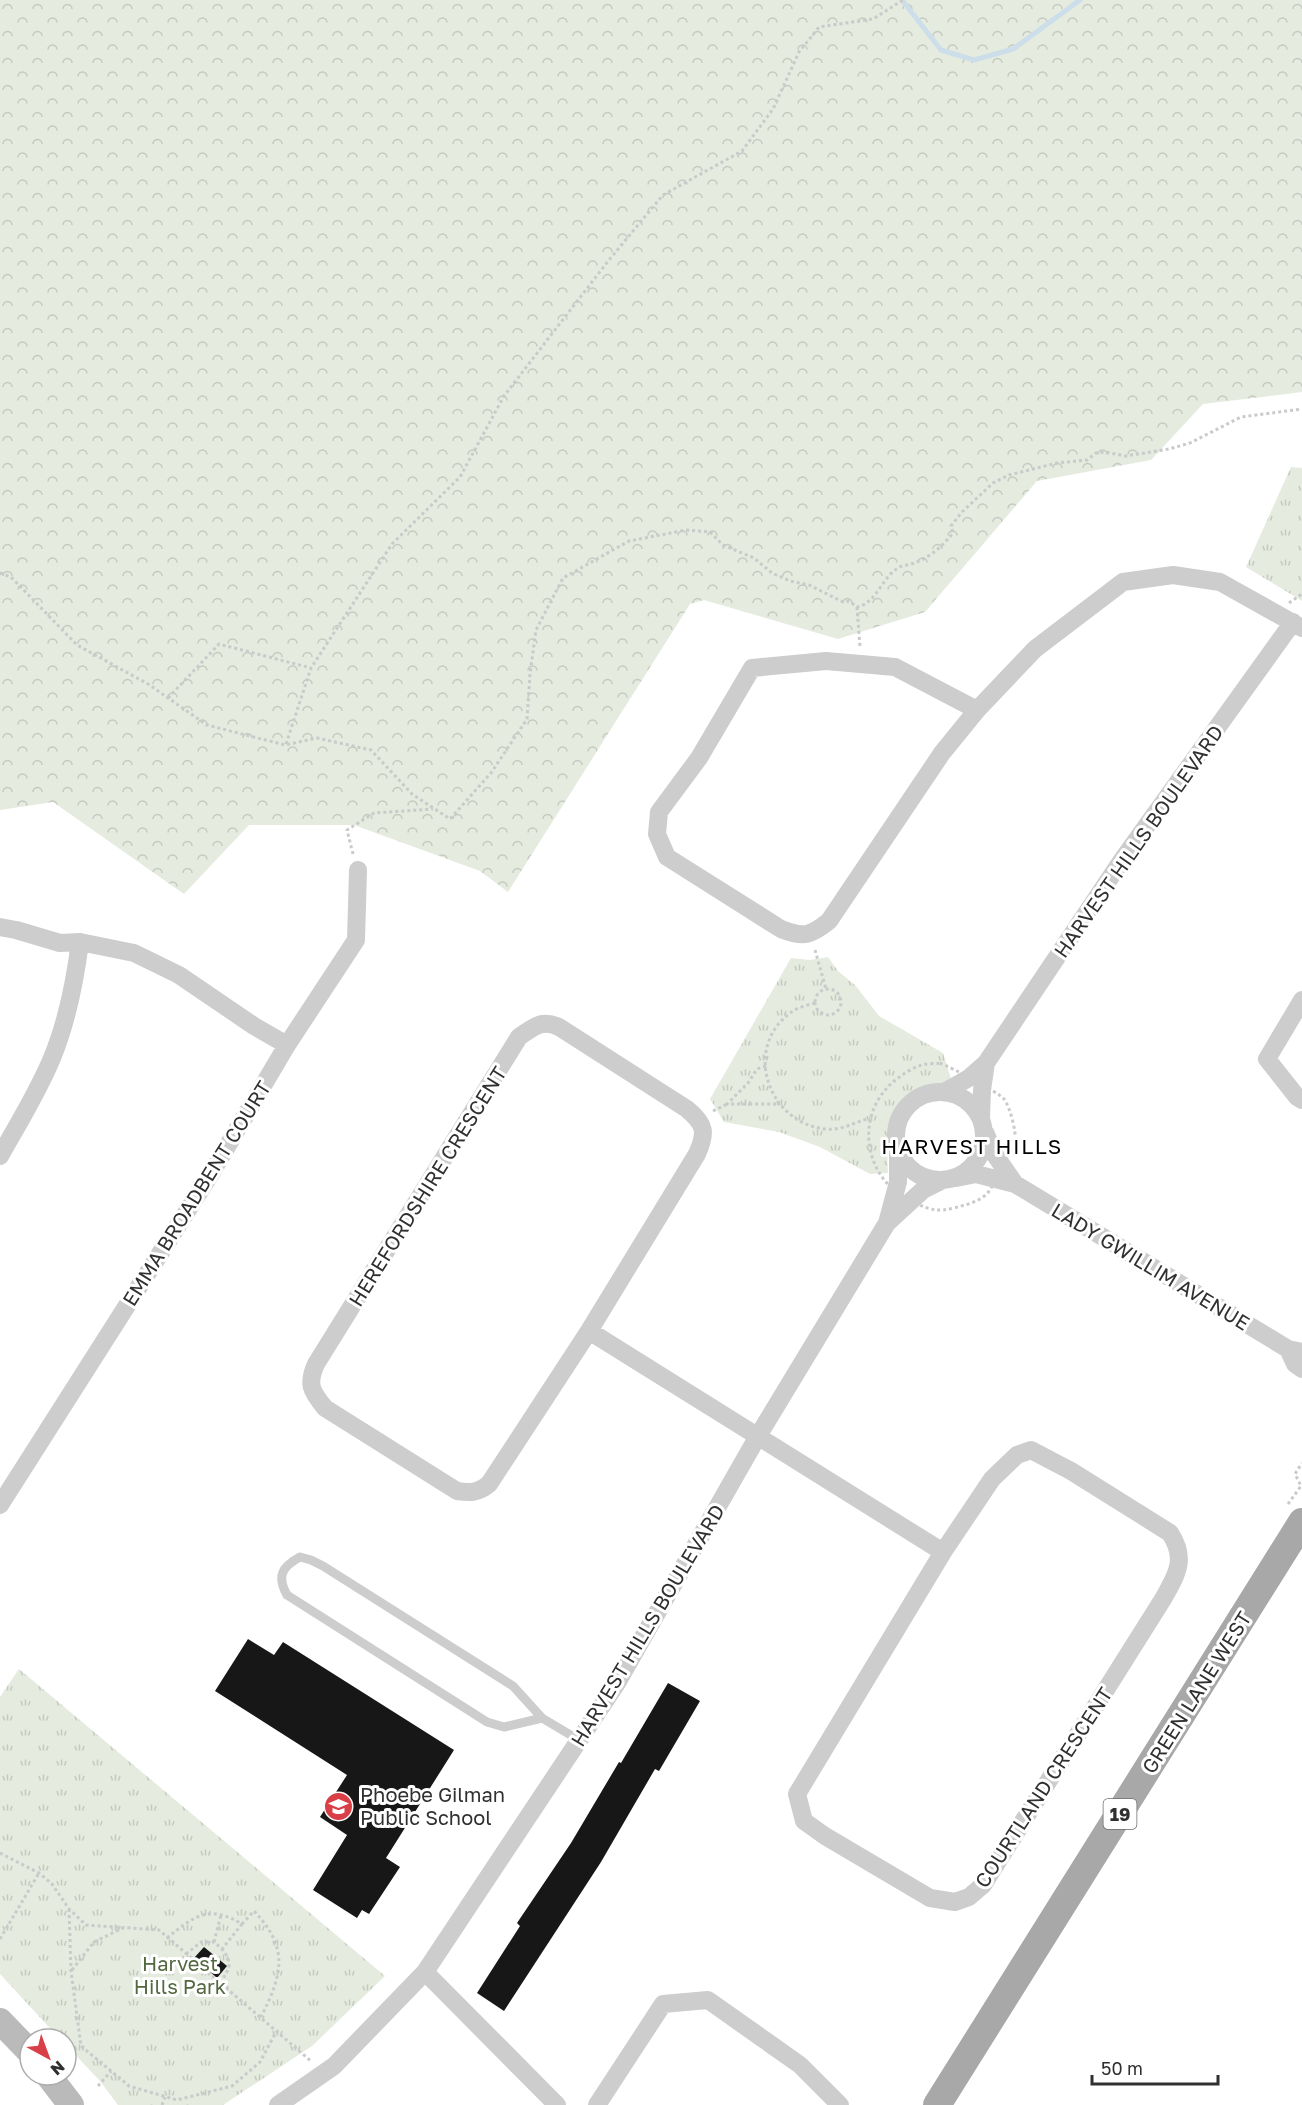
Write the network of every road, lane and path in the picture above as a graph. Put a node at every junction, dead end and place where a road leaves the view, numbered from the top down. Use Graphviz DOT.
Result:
graph roads {
  1 [pos="903,0"];
  2 [pos="1302,408"];
  3 [pos="0,573"];
  4 [pos="857,607"];
  5 [pos="1298,625"];
  6 [pos="862,664"];
  7 [pos="310,668"];
  8 [pos="168,698"];
  9 [pos="977,710"];
  10 [pos="285,745"];
  11 [pos="435,809"];
  12 [pos="358,870"];
  13 [pos="0,927"];
  14 [pos="810,934"];
  15 [pos="80,942"];
  16 [pos="826,989"];
  17 [pos="1302,1000"];
  18 [pos="814,1003"];
  19 [pos="287,1046"];
  20 [pos="766,1066"];
  21 [pos="976,1082"];
  22 [pos="944,1092"];
  23 [pos="1302,1101"];
  24 [pos="780,1104"];
  25 [pos="871,1118"];
  26 [pos="983,1125"];
  27 [pos="898,1153"];
  28 [pos="0,1156"];
  29 [pos="999,1172"];
  30 [pos="949,1180"];
  31 [pos="903,1197"];
  32 [pos="589,1331"];
  33 [pos="1295,1350"];
  34 [pos="1302,1369"];
  35 [pos="758,1436"];
  36 [pos="1302,1463"];
  37 [pos="1295,1474"];
  38 [pos="0,1505"];
  39 [pos="1302,1522"];
  40 [pos="943,1552"];
  41 [pos="542,1718"];
  42 [pos="579,1740"];
  43 [pos="0,1853"];
  44 [pos="39,1873"];
  45 [pos="69,1909"];
  46 [pos="221,1915"];
  47 [pos="242,1924"];
  48 [pos="125,1927"];
  49 [pos="167,1938"];
  50 [pos="0,1939"];
  51 [pos="214,1942"];
  52 [pos="222,1949"];
  53 [pos="186,1954"];
  54 [pos="71,1971"];
  55 [pos="425,1972"];
  56 [pos="220,1983"];
  57 [pos="260,2018"];
  58 [pos="0,2021"];
  59 [pos="276,2032"];
  60 [pos="18,2040"];
  61 [pos="111,2071"];
  62 [pos="324,2073"];
  63 [pos="98,2086"];
  64 [pos="57,2087"];
  65 [pos="165,2097"];
  66 [pos="71,2105"];
  67 [pos="162,2105"];
  68 [pos="278,2105"];
  69 [pos="556,2105"];
  70 [pos="597,2105"];
  71 [pos="840,2105"];
  72 [pos="937,2105"];
  1 -- 7 [label="path"];
  2 -- 4 [label="path"];
  3 -- 8 [label="path"];
  4 -- 6 [label="path"];
  4 -- 11 [label="path"];
  5 -- 9 [label="street"];
  5 -- 21 [label="street, HARVEST HILLS BOULEVARD"];
  6 -- 9 [label="street"];
  6 -- 14 [label="street"];
  7 -- 8 [label="path"];
  7 -- 10 [label="path"];
  8 -- 10 [label="path"];
  9 -- 14 [label="street"];
  10 -- 11 [label="path"];
  11 -- 12 [label="path"];
  12 -- 19 [label="street, EMMA BROADBENT COURT"];
  13 -- 15 [label="street"];
  14 -- 16 [label="path"];
  15 -- 19 [label="street"];
  15 -- 28 [label="street"];
  16 -- 18 [label="path"];
  16 -- 18 [label="path"];
  17 -- 23 [label="street"];
  18 -- 20 [label="path"];
  19 -- 38 [label="street, EMMA BROADBENT COURT"];
  20 -- 24 [label="path"];
  20 -- 24 [label="path"];
  21 -- 22 [label="street, HARVEST HILLS BOULEVARD"];
  21 -- 25 [label="path"];
  21 -- 26 [label="street"];
  21 -- 29 [label="path"];
  22 -- 26 [label="street"];
  22 -- 27 [label="street"];
  24 -- 25 [label="path"];
  25 -- 31 [label="path"];
  26 -- 29 [label="street, LADY GWILLIM AVENUE"];
  26 -- 30 [label="street"];
  27 -- 30 [label="street"];
  27 -- 31 [label="street"];
  29 -- 30 [label="street"];
  29 -- 31 [label="path"];
  29 -- 33 [label="street, LADY GWILLIM AVENUE"];
  30 -- 31 [label="street, HARVEST HILLS BOULEVARD"];
  31 -- 35 [label="street, HARVEST HILLS BOULEVARD"];
  32 -- 32 [label="street, HEREFORDSHIRE CRESCENT"];
  32 -- 35 [label="street"];
  33 -- 34 [label="street, LADY GWILLIM AVENUE"];
  35 -- 40 [label="street"];
  35 -- 42 [label="street, HARVEST HILLS BOULEVARD"];
  36 -- 37 [label="path"];
  39 -- 72 [label="main road, GREEN LANE WEST / 19"];
  40 -- 40 [label="street, COURTLAND CRESCENT"];
  41 -- 41 [label="lane"];
  41 -- 42 [label="lane"];
  42 -- 55 [label="street, HARVEST HILLS BOULEVARD"];
  43 -- 44 [label="path"];
  44 -- 45 [label="path"];
  44 -- 50 [label="path"];
  45 -- 48 [label="path"];
  45 -- 54 [label="path"];
  46 -- 47 [label="path"];
  46 -- 49 [label="path"];
  46 -- 51 [label="path"];
  47 -- 52 [label="path"];
  47 -- 57 [label="path"];
  48 -- 49 [label="path"];
  48 -- 54 [label="path"];
  49 -- 53 [label="path"];
  51 -- 52 [label="path"];
  51 -- 53 [label="path"];
  52 -- 56 [label="path"];
  53 -- 56 [label="path"];
  54 -- 61 [label="path"];
  55 -- 62 [label="street, HARVEST HILLS BOULEVARD"];
  55 -- 69 [label="street"];
  56 -- 57 [label="path"];
  57 -- 59 [label="path"];
  58 -- 60 [label="street"];
  59 -- 62 [label="path"];
  59 -- 65 [label="path"];
  61 -- 63 [label="path"];
  61 -- 65 [label="path"];
  62 -- 68 [label="street, HARVEST HILLS BOULEVARD"];
  64 -- 66 [label="street"];
  65 -- 67 [label="path"];
  70 -- 71 [label="street"];
}
